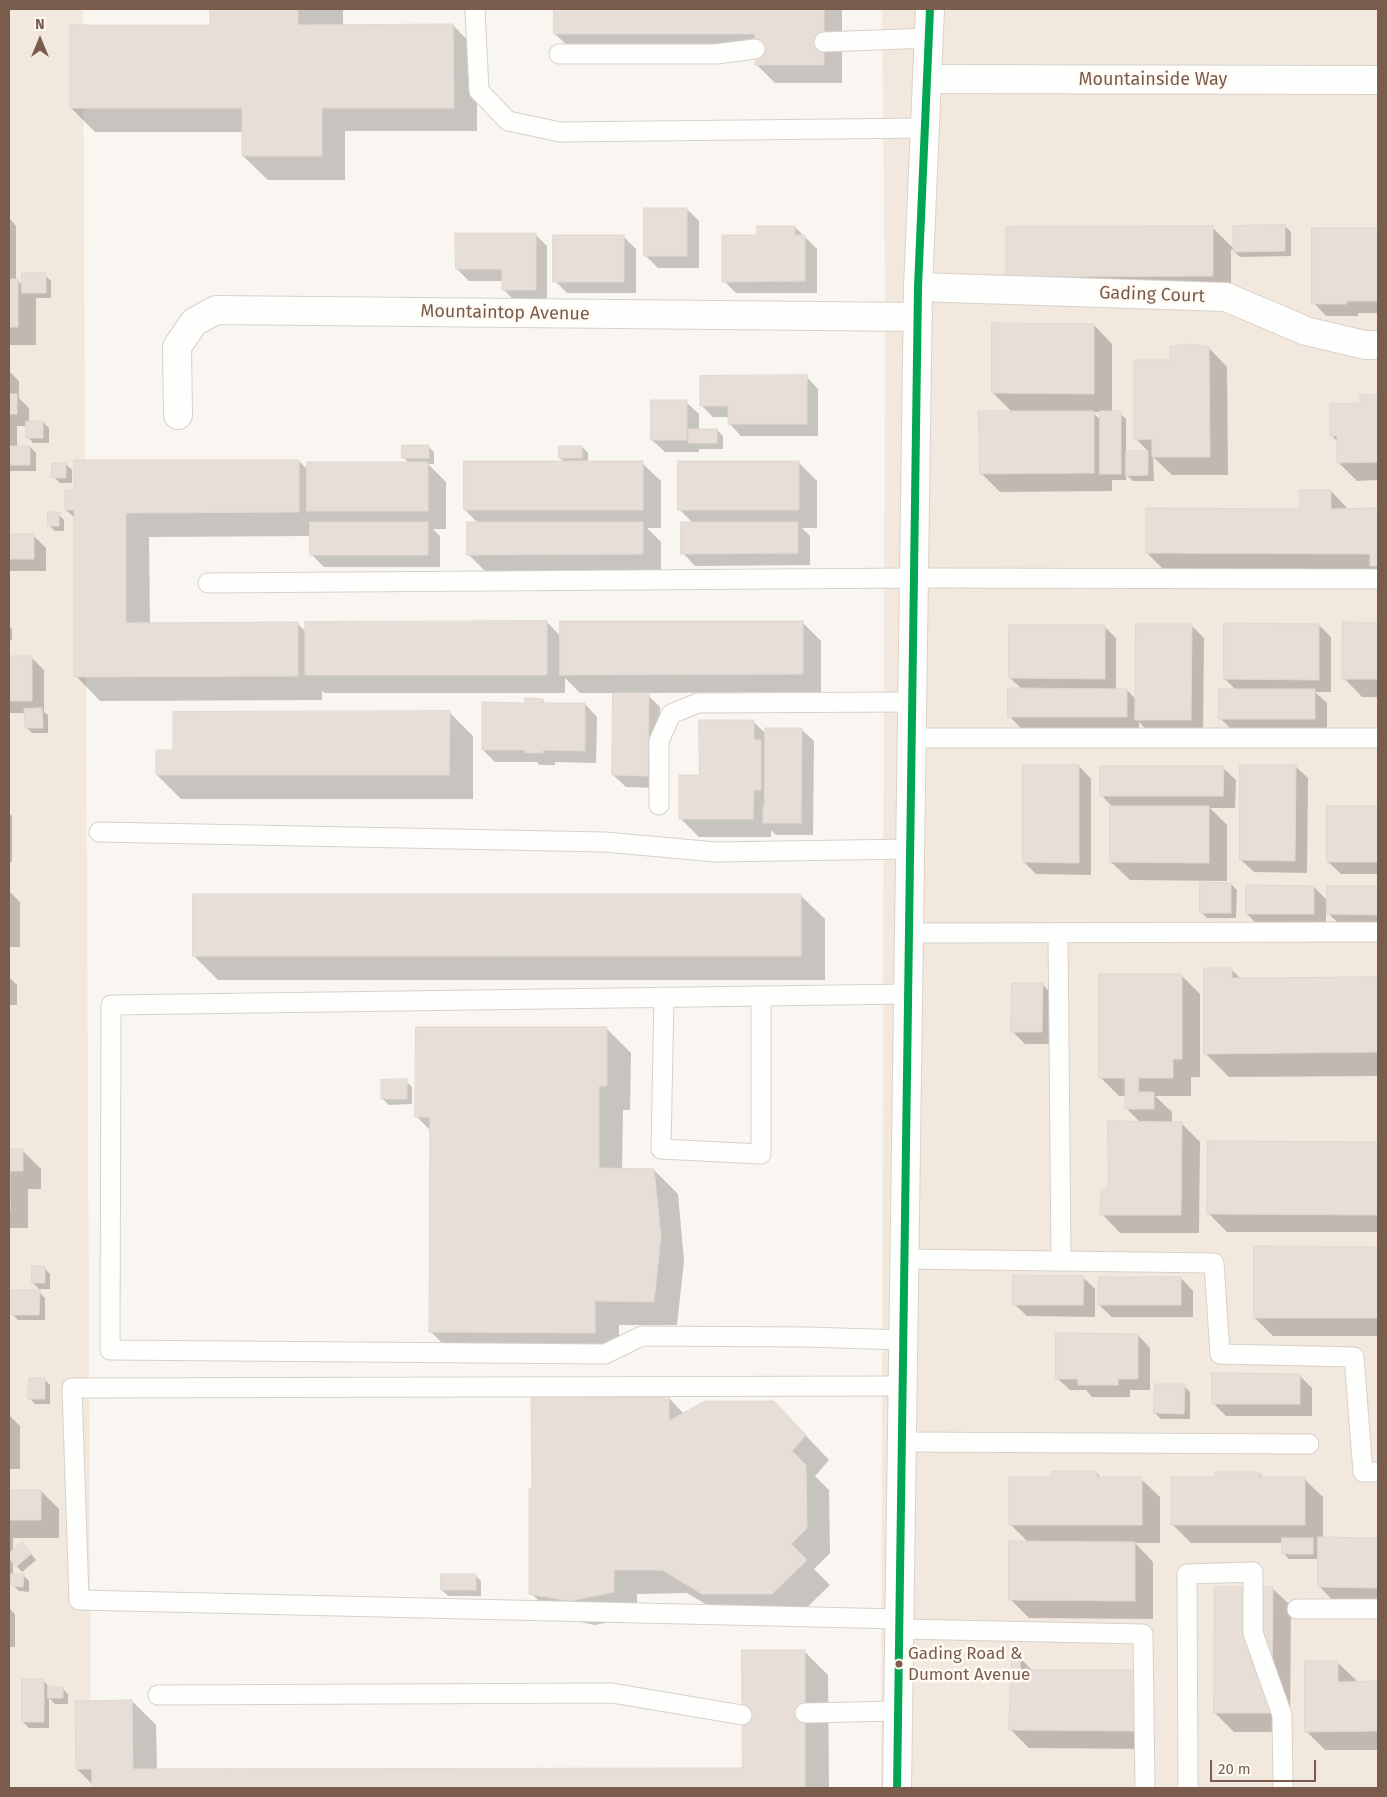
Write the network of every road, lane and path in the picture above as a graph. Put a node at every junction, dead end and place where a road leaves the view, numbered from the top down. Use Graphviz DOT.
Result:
graph roads {
  1 [pos="474,9"];
  2 [pos="930,9"];
  3 [pos="928,38"];
  4 [pos="824,42"];
  5 [pos="755,50"];
  6 [pos="559,54"];
  7 [pos="927,80"];
  8 [pos="1378,80"];
  9 [pos="925,128"];
  10 [pos="918,288"];
  11 [pos="918,317"];
  12 [pos="1378,345"];
  13 [pos="178,415"];
  14 [pos="914,578"];
  15 [pos="1378,579"];
  16 [pos="208,583"];
  17 [pos="912,702"];
  18 [pos="912,738"];
  19 [pos="1378,738"];
  20 [pos="659,805"];
  21 [pos="99,832"];
  22 [pos="910,849"];
  23 [pos="1378,932"];
  24 [pos="909,933"];
  25 [pos="1058,933"];
  26 [pos="908,994"];
  27 [pos="761,996"];
  28 [pos="664,997"];
  29 [pos="904,1259"];
  30 [pos="1061,1260"];
  31 [pos="903,1340"];
  32 [pos="902,1386"];
  33 [pos="902,1442"];
  34 [pos="1309,1444"];
  35 [pos="1378,1472"];
  36 [pos="1378,1609"];
  37 [pos="1297,1610"];
  38 [pos="899,1624"];
  39 [pos="158,1695"];
  40 [pos="898,1711"];
  41 [pos="805,1714"];
  42 [pos="742,1715"];
  43 [pos="897,1788"];
  44 [pos="1145,1788"];
  45 [pos="1188,1788"];
  46 [pos="1282,1788"];
  1 -- 9 [label="lane"];
  2 -- 3 [label="main road"];
  3 -- 4 [label="lane"];
  3 -- 7 [label="main road"];
  5 -- 6 [label="lane"];
  7 -- 8 [label="main road, Mountainside Way"];
  7 -- 9 [label="main road"];
  9 -- 10 [label="main road"];
  10 -- 11 [label="main road"];
  10 -- 12 [label="main road, Gading Court"];
  11 -- 13 [label="main road, Mountaintop Avenue"];
  11 -- 14 [label="main road"];
  14 -- 15 [label="lane"];
  14 -- 16 [label="lane"];
  14 -- 17 [label="main road"];
  17 -- 18 [label="main road"];
  17 -- 20 [label="lane"];
  18 -- 19 [label="lane"];
  18 -- 22 [label="main road"];
  21 -- 22 [label="lane"];
  22 -- 24 [label="main road"];
  23 -- 25 [label="lane"];
  24 -- 25 [label="lane"];
  24 -- 26 [label="main road"];
  25 -- 30 [label="lane"];
  26 -- 27 [label="lane"];
  26 -- 29 [label="main road"];
  27 -- 28 [label="lane"];
  27 -- 28 [label="lane"];
  28 -- 31 [label="lane"];
  29 -- 30 [label="lane"];
  29 -- 31 [label="main road"];
  30 -- 35 [label="lane"];
  31 -- 32 [label="main road"];
  32 -- 33 [label="main road"];
  32 -- 38 [label="lane"];
  33 -- 34 [label="lane"];
  33 -- 38 [label="main road"];
  36 -- 37 [label="lane"];
  38 -- 40 [label="main road"];
  38 -- 44 [label="lane"];
  39 -- 42 [label="lane"];
  40 -- 41 [label="lane"];
  40 -- 43 [label="main road"];
  45 -- 46 [label="lane"];
}
